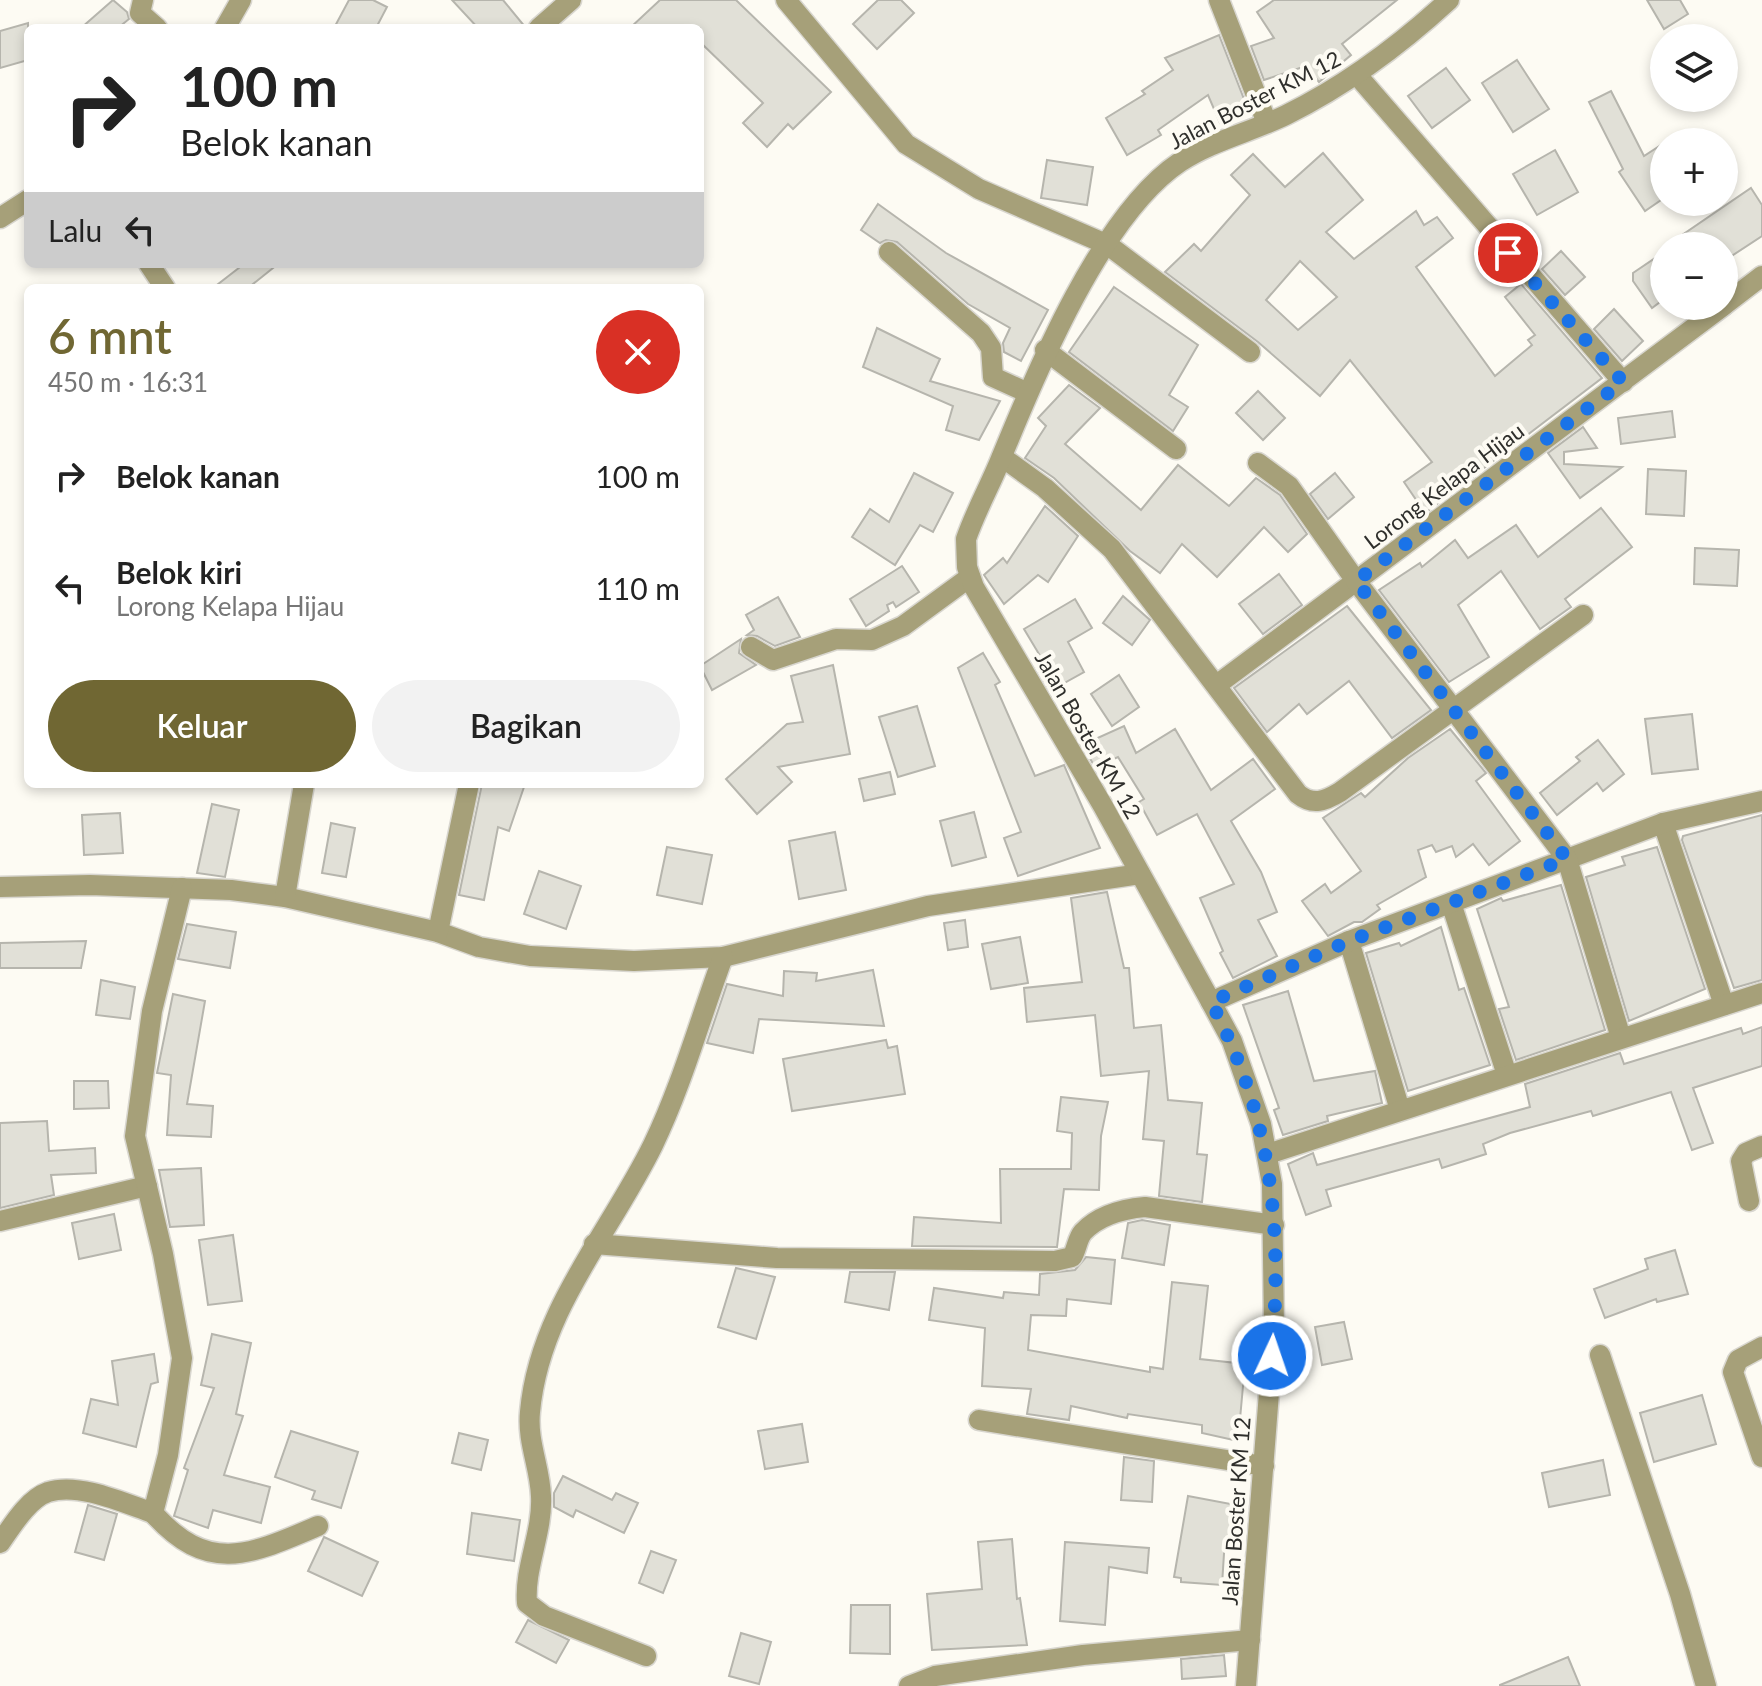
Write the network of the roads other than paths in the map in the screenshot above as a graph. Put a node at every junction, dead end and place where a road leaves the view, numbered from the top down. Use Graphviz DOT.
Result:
graph roads {
  1 [pos="143,0"];
  2 [pos="571,0"];
  3 [pos="786,0"];
  4 [pos="1219,0"];
  5 [pos="1449,0"];
  6 [pos="232,3"];
  7 [pos="152,24"];
  8 [pos="226,24"];
  9 [pos="544,24"];
  10 [pos="1357,75"];
  11 [pos="1267,123"];
  12 [pos="24,203"];
  13 [pos="0,218"];
  14 [pos="1108,245"];
  15 [pos="889,252"];
  16 [pos="1762,276"];
  17 [pos="1738,294"];
  18 [pos="1705,320"];
  19 [pos="1045,350"];
  20 [pos="1250,352"];
  21 [pos="1623,382"];
  22 [pos="1026,392"];
  23 [pos="1176,449"];
  24 [pos="1002,457"];
  25 [pos="1258,463"];
  26 [pos="970,577"];
  27 [pos="1356,581"];
  28 [pos="1583,615"];
  29 [pos="751,647"];
  30 [pos="1218,684"];
  31 [pos="1453,710"];
  32 [pos="303,788"];
  33 [pos="468,788"];
  34 [pos="1762,801"];
  35 [pos="1663,823"];
  36 [pos="1567,859"];
  37 [pos="1140,874"];
  38 [pos="0,887"];
  39 [pos="182,888"];
  40 [pos="285,897"];
  41 [pos="1451,903"];
  42 [pos="438,932"];
  43 [pos="1349,941"];
  44 [pos="723,957"];
  45 [pos="1762,993"];
  46 [pos="1211,1002"];
  47 [pos="1724,1005"];
  48 [pos="1621,1038"];
  49 [pos="1507,1075"];
  50 [pos="1400,1110"];
  51 [pos="1762,1146"];
  52 [pos="1268,1154"];
  53 [pos="147,1186"];
  54 [pos="1749,1201"];
  55 [pos="0,1221"];
  56 [pos="1274,1225"];
  57 [pos="594,1244"];
  58 [pos="1762,1347"];
  59 [pos="1600,1355"];
  60 [pos="979,1420"];
  61 [pos="1762,1457"];
  62 [pos="1264,1466"];
  63 [pos="153,1513"];
  64 [pos="318,1526"];
  65 [pos="0,1543"];
  66 [pos="1250,1640"];
  67 [pos="646,1656"];
  68 [pos="1702,1685"];
  69 [pos="909,1686"];
  70 [pos="1246,1686"];
  1 -- 7 [label="street"];
  2 -- 9 [label="street"];
  3 -- 14 [label="street"];
  4 -- 11 [label="street"];
  5 -- 10 [label="street, Jalan Boster KM 12"];
  6 -- 8 [label="street"];
  10 -- 11 [label="street, Jalan Boster KM 12"];
  10 -- 21 [label="street"];
  11 -- 14 [label="street, Jalan Boster KM 12"];
  12 -- 13 [label="street"];
  14 -- 19 [label="street, Jalan Boster KM 12"];
  14 -- 20 [label="street"];
  15 -- 22 [label="street"];
  16 -- 17 [label="street, Lorong Kelapa Hijau"];
  18 -- 21 [label="street, Lorong Kelapa Hijau"];
  19 -- 22 [label="street, Jalan Boster KM 12"];
  19 -- 23 [label="street"];
  21 -- 27 [label="street, Lorong Kelapa Hijau"];
  22 -- 24 [label="street, Jalan Boster KM 12"];
  24 -- 26 [label="street, Jalan Boster KM 12"];
  24 -- 30 [label="street"];
  25 -- 27 [label="street"];
  26 -- 29 [label="street"];
  26 -- 37 [label="street, Jalan Boster KM 12"];
  27 -- 30 [label="street"];
  27 -- 31 [label="street, Lorong Kelapa Hijau"];
  28 -- 31 [label="street"];
  30 -- 31 [label="street"];
  31 -- 36 [label="street, Lorong Kelapa Hijau"];
  32 -- 40 [label="street"];
  33 -- 42 [label="street"];
  34 -- 35 [label="street"];
  35 -- 36 [label="street"];
  35 -- 47 [label="street"];
  36 -- 41 [label="street"];
  36 -- 48 [label="street"];
  37 -- 44 [label="street"];
  37 -- 46 [label="street, Jalan Boster KM 12"];
  38 -- 39 [label="street"];
  39 -- 40 [label="street"];
  39 -- 53 [label="street"];
  40 -- 42 [label="street"];
  41 -- 43 [label="street"];
  41 -- 49 [label="street"];
  42 -- 44 [label="street"];
  43 -- 46 [label="street"];
  43 -- 50 [label="street"];
  44 -- 57 [label="street"];
  45 -- 47 [label="street"];
  46 -- 52 [label="street, Jalan Boster KM 12"];
  47 -- 48 [label="street"];
  48 -- 49 [label="street"];
  49 -- 50 [label="street"];
  50 -- 52 [label="street"];
  51 -- 54 [label="street"];
  52 -- 56 [label="street, Jalan Boster KM 12"];
  53 -- 55 [label="street"];
  53 -- 63 [label="street"];
  56 -- 57 [label="street"];
  56 -- 62 [label="street, Jalan Boster KM 12"];
  57 -- 67 [label="street"];
  58 -- 61 [label="street"];
  59 -- 68 [label="street"];
  60 -- 62 [label="street"];
  62 -- 66 [label="street, Jalan Boster KM 12"];
  63 -- 64 [label="street"];
  63 -- 65 [label="street"];
  66 -- 69 [label="street"];
  66 -- 70 [label="street, Jalan Boster KM 12"];
}
